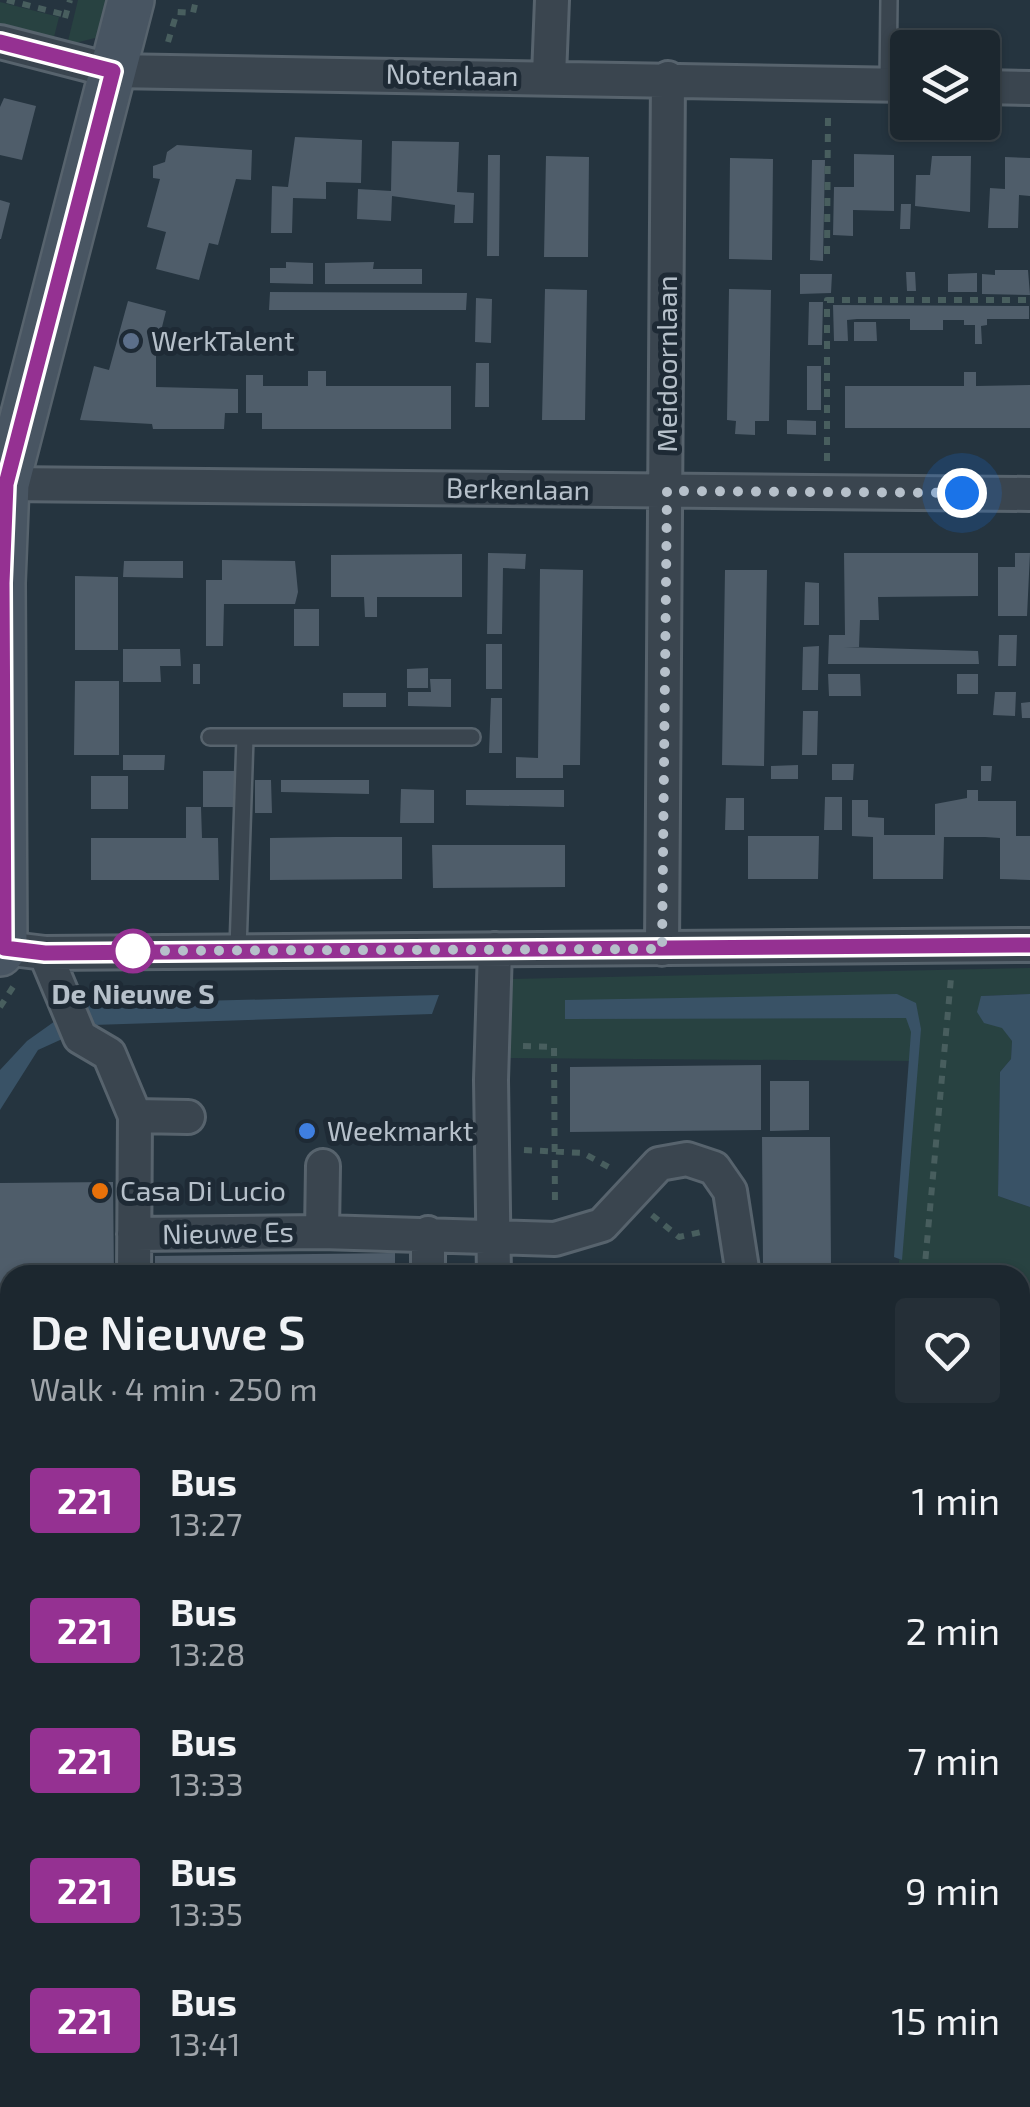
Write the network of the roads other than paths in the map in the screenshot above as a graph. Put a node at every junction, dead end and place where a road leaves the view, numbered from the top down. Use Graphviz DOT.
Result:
graph roads {
  1 [pos="132,0"];
  2 [pos="552,0"];
  3 [pos="889,0"];
  4 [pos="892,30"];
  5 [pos="0,42"];
  6 [pos="113,71"];
  7 [pos="550,76"];
  8 [pos="668,78"];
  9 [pos="890,84"];
  10 [pos="1000,87"];
  11 [pos="1030,88"];
  12 [pos="6,484"];
  13 [pos="667,491"];
  14 [pos="1030,494"];
  15 [pos="210,736"];
  16 [pos="244,737"];
  17 [pos="472,737"];
  18 [pos="1030,945"];
  19 [pos="238,949"];
  20 [pos="495,949"];
  21 [pos="662,949"];
  22 [pos="16,951"];
  23 [pos="135,1116"];
  24 [pos="188,1118"];
  25 [pos="324,1166"];
  26 [pos="322,1232"];
  27 [pos="428,1233"];
  28 [pos="134,1234"];
  29 [pos="495,1236"];
  30 [pos="134,1265"];
  31 [pos="428,1265"];
  32 [pos="494,1265"];
  33 [pos="741,1265"];
  1 -- 6 [label="street"];
  2 -- 7 [label="street"];
  3 -- 4 [label="lane"];
  5 -- 6 [label="street, Notenlaan"];
  6 -- 7 [label="street, Notenlaan"];
  6 -- 12 [label="street"];
  7 -- 8 [label="street, Notenlaan"];
  8 -- 9 [label="street, Notenlaan"];
  8 -- 13 [label="street, Meidoornlaan"];
  10 -- 11 [label="street"];
  12 -- 13 [label="street, Berkenlaan"];
  12 -- 22 [label="street"];
  13 -- 14 [label="street, Berkenlaan"];
  13 -- 21 [label="street, Meidoornlaan"];
  15 -- 16 [label="lane"];
  16 -- 17 [label="lane"];
  16 -- 19 [label="lane"];
  18 -- 21 [label="street"];
  19 -- 20 [label="street"];
  19 -- 22 [label="street"];
  20 -- 21 [label="street"];
  20 -- 29 [label="street"];
  22 -- 23 [label="street, Nieuwe Es"];
  23 -- 24 [label="street"];
  23 -- 28 [label="street, Nieuwe Es"];
  25 -- 26 [label="street, Nieuwe Es"];
  26 -- 27 [label="street, Nieuwe Es"];
  26 -- 28 [label="street, Nieuwe Es"];
  27 -- 29 [label="street, Nieuwe Es"];
  27 -- 31 [label="street"];
  28 -- 30 [label="street, Nieuwe Es"];
  29 -- 32 [label="street"];
  29 -- 33 [label="street, Nieuwe Es"];
}
